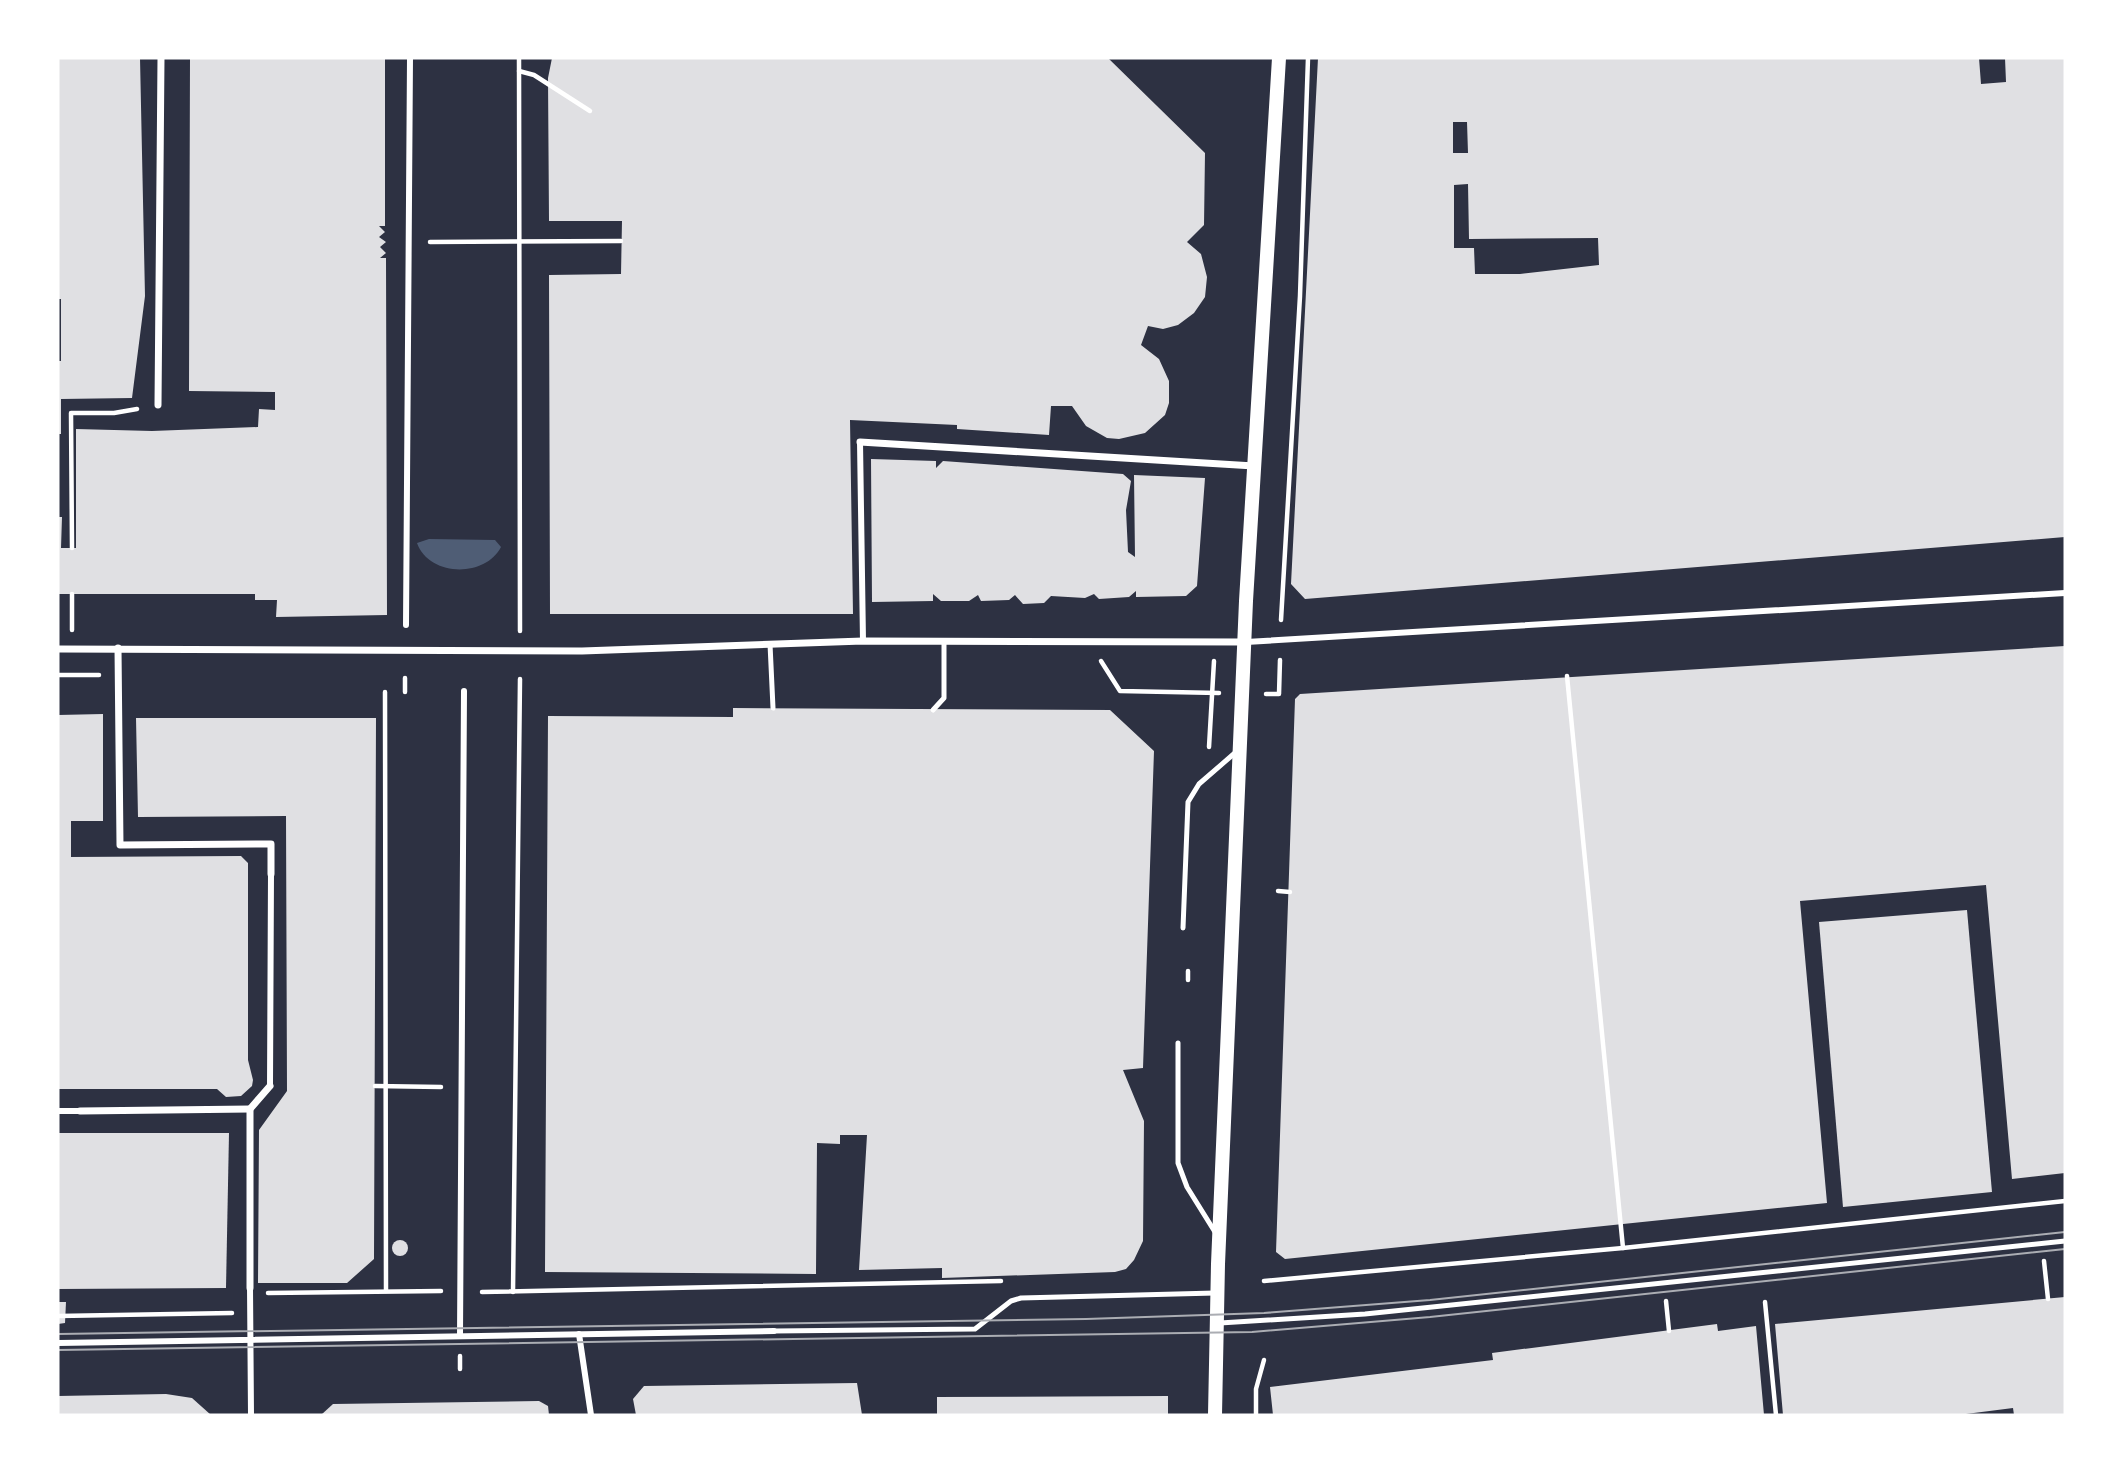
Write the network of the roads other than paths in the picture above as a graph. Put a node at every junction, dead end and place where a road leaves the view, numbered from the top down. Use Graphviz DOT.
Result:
graph roads {
  1 [pos="161,58"];
  2 [pos="410,58"];
  3 [pos="1279,58"];
  4 [pos="158,405"];
  5 [pos="860,442"];
  6 [pos="1255,466"];
  7 [pos="2065,593"];
  8 [pos="406,625"];
  9 [pos="863,641"];
  10 [pos="944,642"];
  11 [pos="1245,642"];
  12 [pos="770,645"];
  13 [pos="118,648"];
  14 [pos="58,649"];
  15 [pos="464,691"];
  16 [pos="773,708"];
  17 [pos="933,710"];
  18 [pos="1240,749"];
  19 [pos="271,874"];
  20 [pos="1183,928"];
  21 [pos="1178,1043"];
  22 [pos="270,1086"];
  23 [pos="250,1108"];
  24 [pos="58,1111"];
  25 [pos="80,1111"];
  26 [pos="1219,1237"];
  27 [pos="2065,1241"];
  28 [pos="250,1291"];
  29 [pos="1217,1293"];
  30 [pos="1217,1323"];
  31 [pos="774,1332"];
  32 [pos="579,1334"];
  33 [pos="460,1336"];
  34 [pos="250,1340"];
  35 [pos="58,1343"];
  36 [pos="251,1415"];
  37 [pos="591,1415"];
  38 [pos="1215,1415"];
  1 -- 4 [label="street"];
  2 -- 8 [label="street"];
  3 -- 6 [label="main road"];
  5 -- 6 [label="street"];
  5 -- 9 [label="street"];
  6 -- 11 [label="main road"];
  7 -- 11 [label="street"];
  9 -- 10 [label="street"];
  9 -- 12 [label="street"];
  10 -- 11 [label="street"];
  10 -- 17 [label="lane"];
  11 -- 18 [label="main road"];
  12 -- 13 [label="street"];
  12 -- 16 [label="lane"];
  13 -- 14 [label="street"];
  13 -- 19 [label="street"];
  15 -- 33 [label="street"];
  18 -- 20 [label="lane"];
  18 -- 26 [label="main road"];
  19 -- 22 [label="street"];
  21 -- 26 [label="lane"];
  22 -- 23 [label="street"];
  23 -- 25 [label="street"];
  23 -- 28 [label="street"];
  24 -- 25 [label="street"];
  26 -- 29 [label="main road"];
  27 -- 30 [label="lane"];
  28 -- 34 [label="street"];
  29 -- 30 [label="main road"];
  29 -- 31 [label="lane"];
  30 -- 38 [label="main road"];
  31 -- 32 [label="street"];
  32 -- 33 [label="street"];
  32 -- 37 [label="street"];
  33 -- 34 [label="street"];
  34 -- 35 [label="street"];
  34 -- 36 [label="street"];
}
